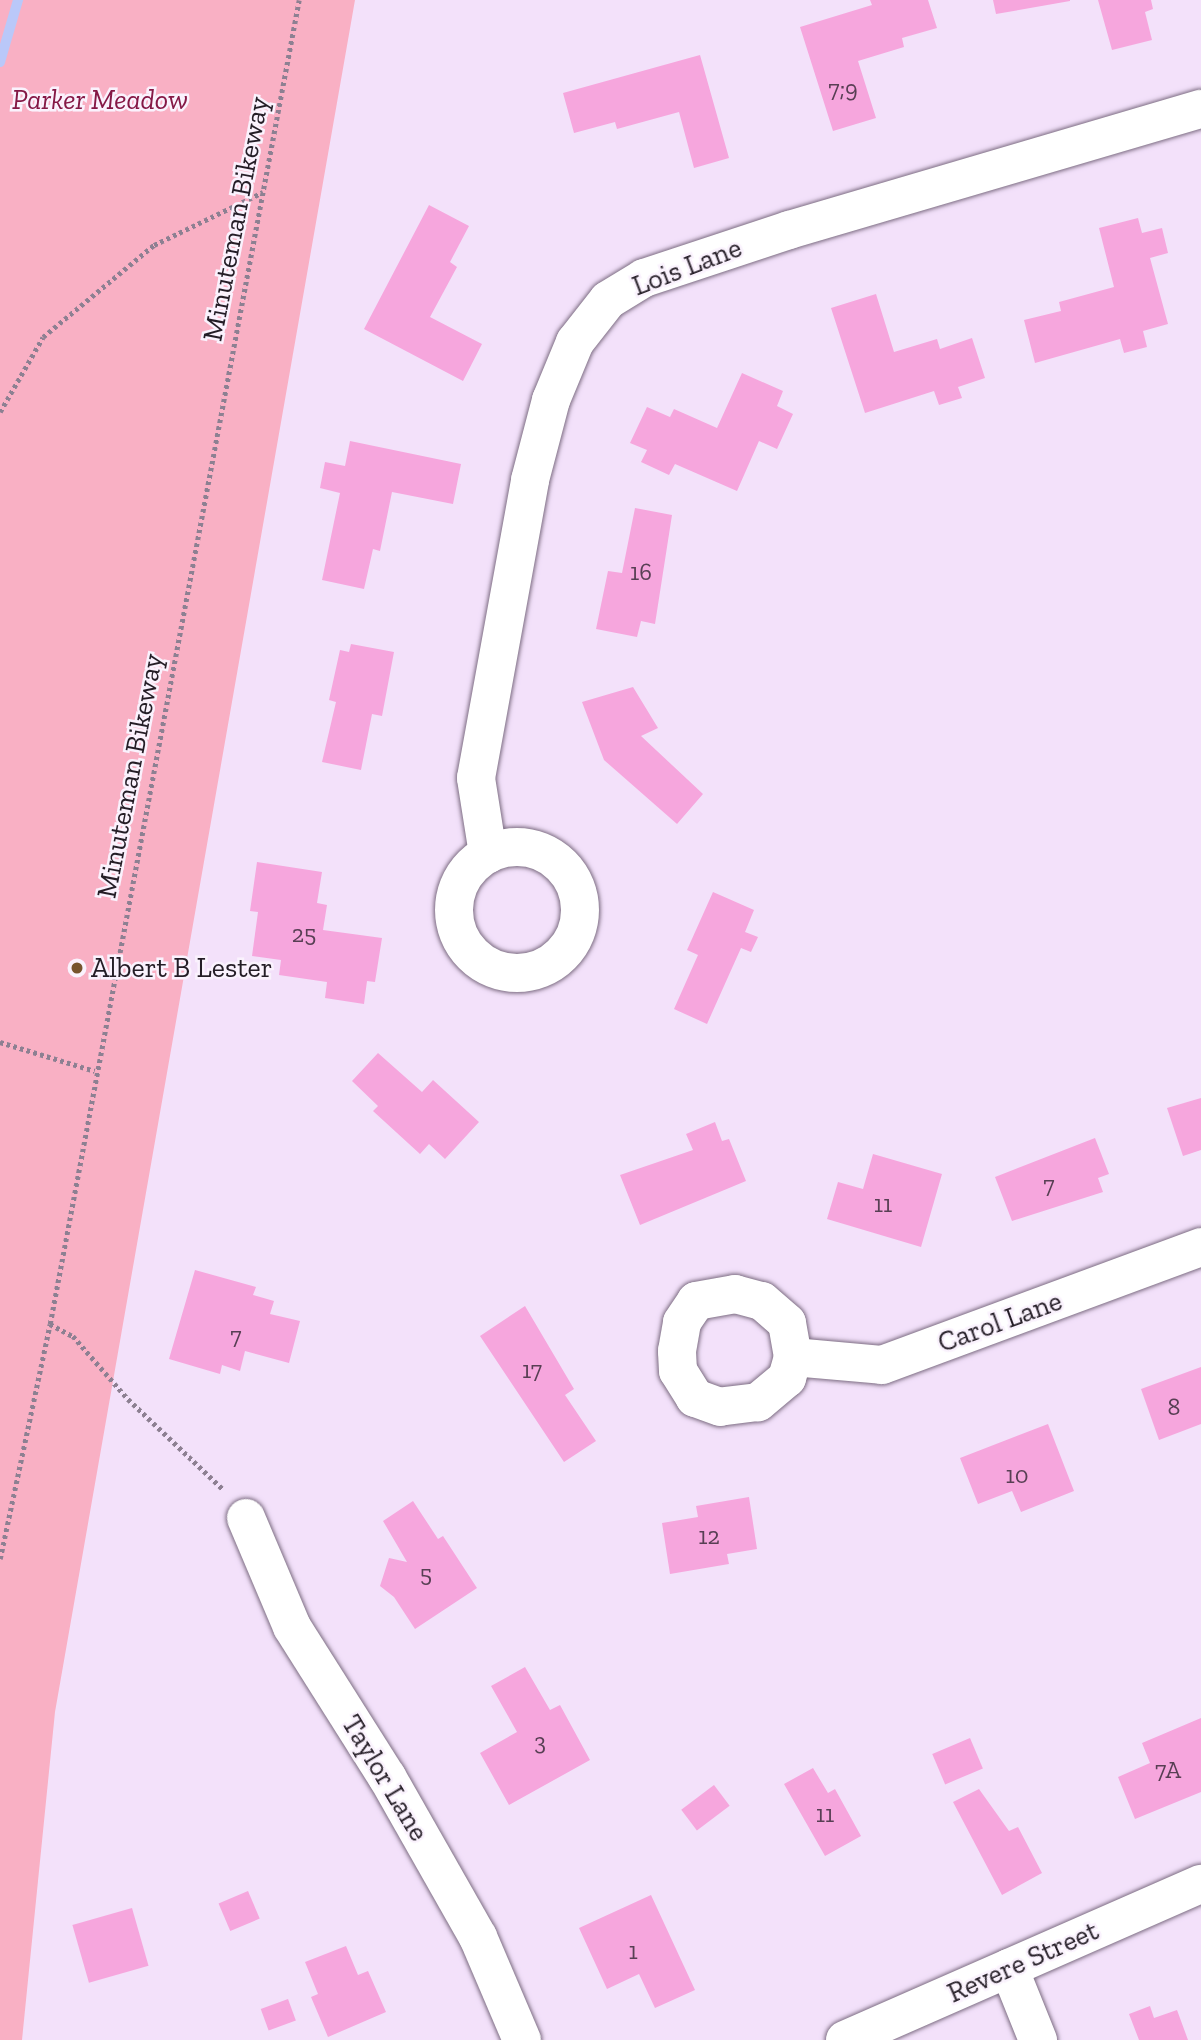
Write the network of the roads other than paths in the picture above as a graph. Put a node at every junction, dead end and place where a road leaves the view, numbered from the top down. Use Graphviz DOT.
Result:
graph roads {
  1 [pos="1201,109"];
  2 [pos="488,854"];
  3 [pos="1201,1247"];
  4 [pos="793,1357"];
  5 [pos="246,1518"];
  6 [pos="1201,1884"];
  7 [pos="1009,1968"];
  8 [pos="522,2040"];
  9 [pos="845,2040"];
  10 [pos="1038,2040"];
  1 -- 2 [label="street, Lois Lane"];
  3 -- 4 [label="street, Carol Lane"];
  5 -- 8 [label="street, Taylor Lane"];
  6 -- 7 [label="street, Revere Street"];
  7 -- 9 [label="street, Revere Street"];
  7 -- 10 [label="street"];
}
